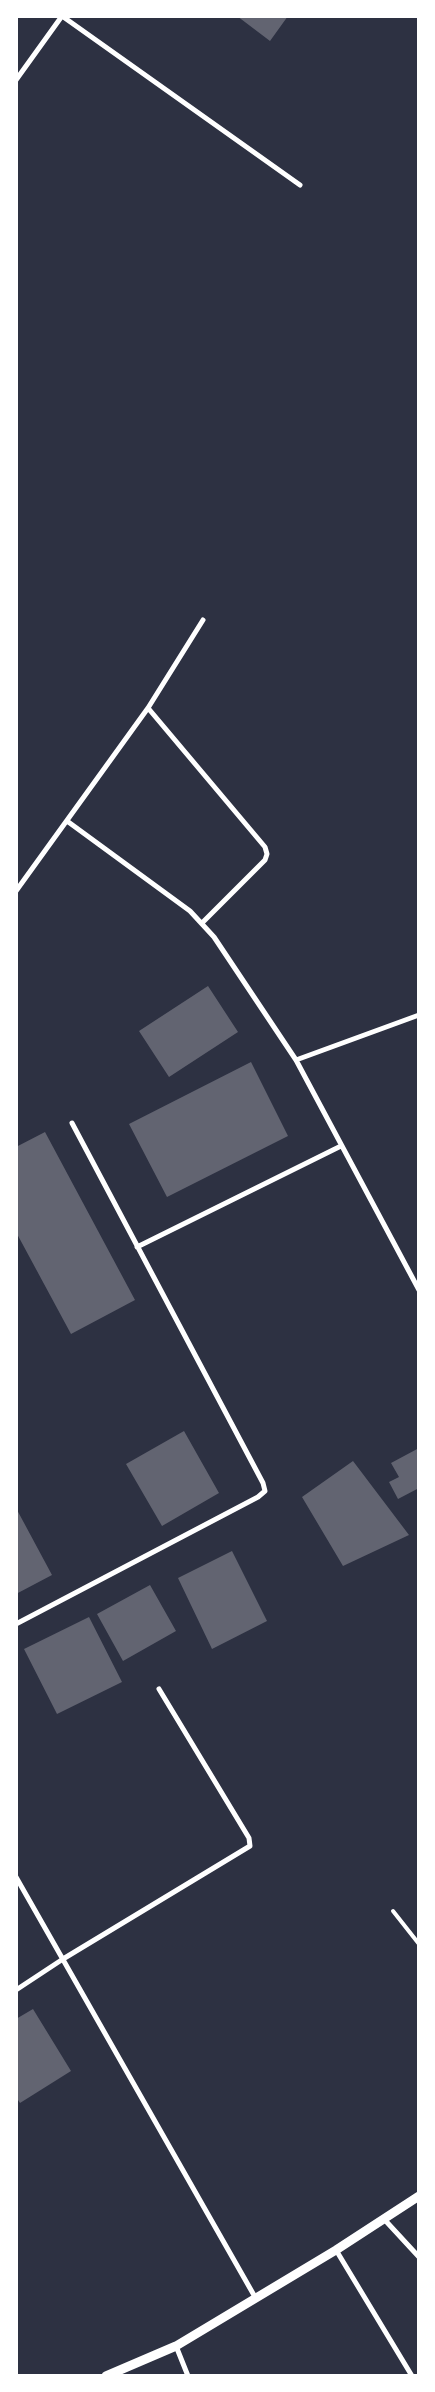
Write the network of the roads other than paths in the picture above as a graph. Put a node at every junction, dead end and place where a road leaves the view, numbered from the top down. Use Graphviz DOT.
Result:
graph roads {
  1 [pos="62,16"];
  2 [pos="16,80"];
  3 [pos="300,185"];
  4 [pos="204,620"];
  5 [pos="148,708"];
  6 [pos="67,821"];
  7 [pos="16,891"];
  8 [pos="202,923"];
  9 [pos="419,1015"];
  10 [pos="296,1060"];
  11 [pos="72,1123"];
  12 [pos="341,1146"];
  13 [pos="137,1247"];
  14 [pos="419,1290"];
  15 [pos="16,1624"];
  16 [pos="159,1689"];
  17 [pos="16,1877"];
  18 [pos="393,1911"];
  19 [pos="419,1944"];
  20 [pos="62,1959"];
  21 [pos="16,1990"];
  22 [pos="419,2196"];
  23 [pos="383,2218"];
  24 [pos="336,2250"];
  25 [pos="419,2257"];
  26 [pos="255,2298"];
  27 [pos="176,2346"];
  28 [pos="106,2376"];
  29 [pos="188,2376"];
  30 [pos="412,2376"];
  1 -- 2 [label="street"];
  1 -- 3 [label="street"];
  4 -- 5 [label="street"];
  5 -- 6 [label="street"];
  5 -- 8 [label="street"];
  6 -- 7 [label="street"];
  6 -- 8 [label="street"];
  8 -- 10 [label="street"];
  9 -- 10 [label="street"];
  10 -- 12 [label="street"];
  11 -- 13 [label="street"];
  12 -- 13 [label="street"];
  12 -- 14 [label="street"];
  13 -- 15 [label="street"];
  16 -- 20 [label="street"];
  17 -- 20 [label="street"];
  18 -- 19 [label="lane"];
  20 -- 21 [label="street"];
  20 -- 26 [label="street"];
  22 -- 23 [label="street"];
  23 -- 24 [label="street"];
  23 -- 25 [label="street"];
  24 -- 26 [label="street"];
  24 -- 30 [label="street"];
  26 -- 27 [label="street"];
  27 -- 28 [label="street"];
  27 -- 29 [label="street"];
}
